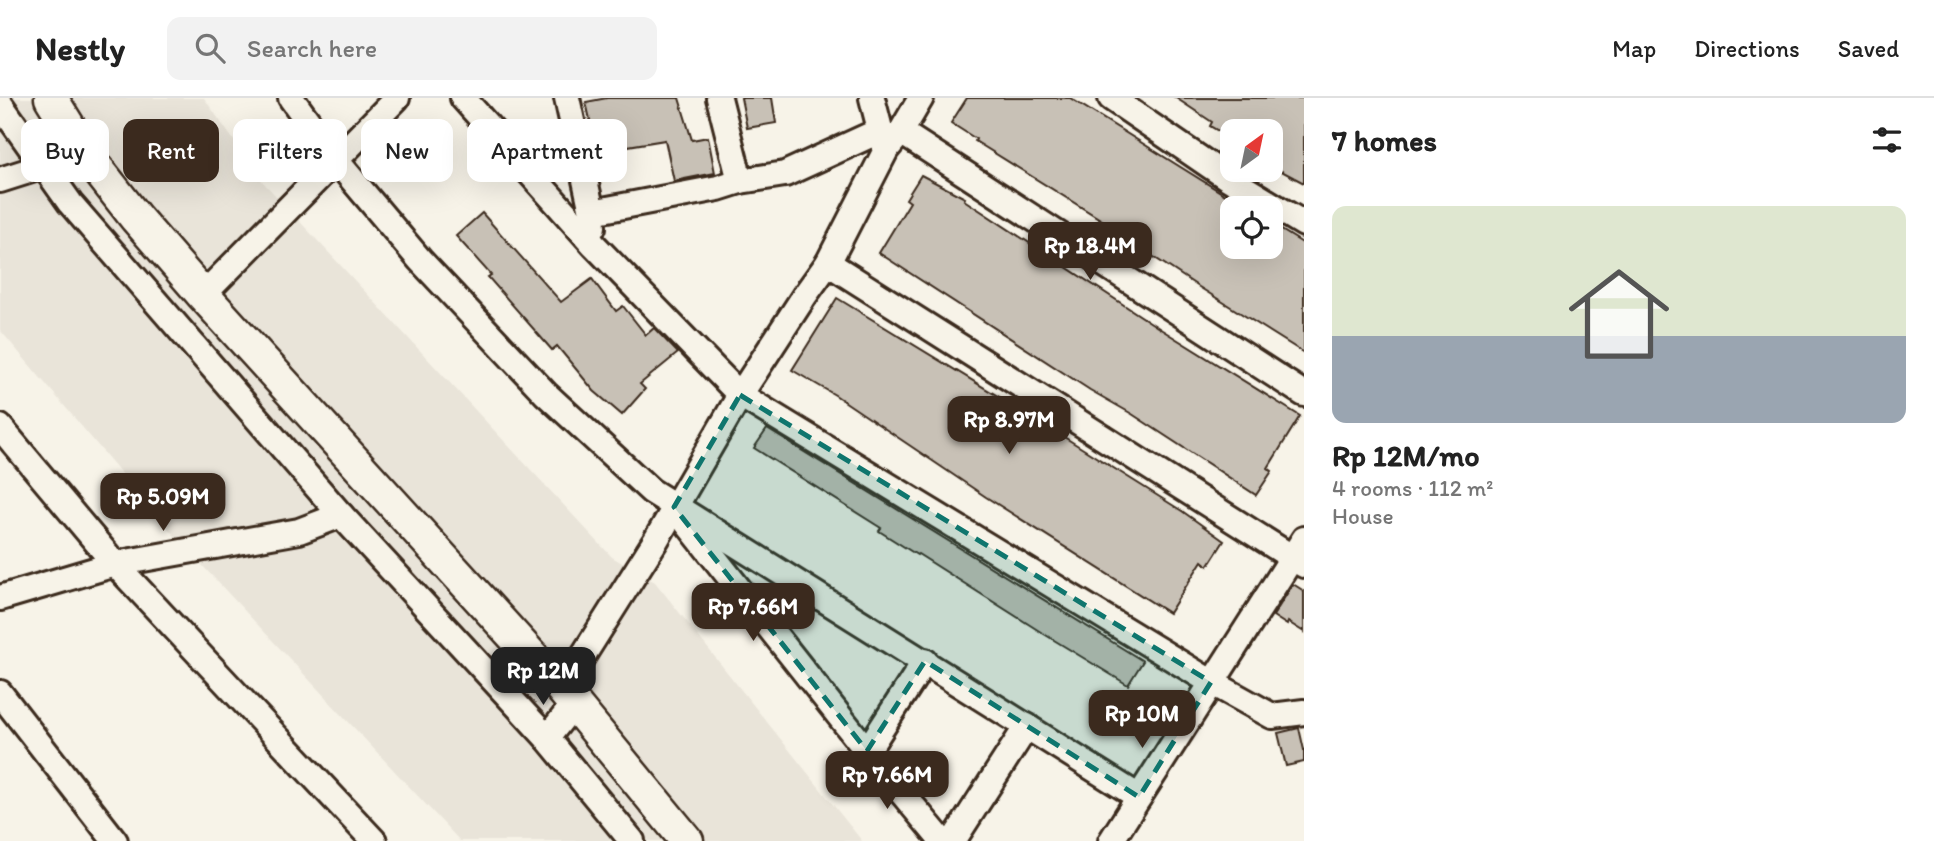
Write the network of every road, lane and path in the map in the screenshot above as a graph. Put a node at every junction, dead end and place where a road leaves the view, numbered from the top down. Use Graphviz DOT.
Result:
graph roads {
  1 [pos="51,98"];
  2 [pos="291,98"];
  3 [pos="397,98"];
  4 [pos="463,98"];
  5 [pos="567,98"];
  6 [pos="719,98"];
  7 [pos="872,98"];
  8 [pos="921,98"];
  9 [pos="1111,98"];
  10 [pos="0,104"];
  11 [pos="64,119"];
  12 [pos="306,119"];
  13 [pos="21,134"];
  14 [pos="889,138"];
  15 [pos="347,147"];
  16 [pos="347,173"];
  17 [pos="21,174"];
  18 [pos="0,180"];
  19 [pos="740,181"];
  20 [pos="55,182"];
  21 [pos="109,182"];
  22 [pos="313,182"];
  23 [pos="592,212"];
  24 [pos="1304,224"];
  25 [pos="594,245"];
  26 [pos="828,263"];
  27 [pos="203,295"];
  28 [pos="1304,394"];
  29 [pos="740,395"];
  30 [pos="0,427"];
  31 [pos="674,507"];
  32 [pos="341,515"];
  33 [pos="1300,554"];
  34 [pos="115,564"];
  35 [pos="0,598"];
  36 [pos="925,661"];
  37 [pos="1211,682"];
  38 [pos="0,693"];
  39 [pos="568,696"];
  40 [pos="1304,712"];
  41 [pos="1027,726"];
  42 [pos="547,738"];
  43 [pos="867,751"];
  44 [pos="1139,797"];
  45 [pos="115,841"];
  46 [pos="374,841"];
  47 [pos="632,841"];
  48 [pos="687,841"];
  49 [pos="942,841"];
  50 [pos="953,841"];
  51 [pos="1111,841"];
  1 -- 11 [label="street"];
  2 -- 12 [label="street"];
  3 -- 15 [label="street"];
  4 -- 25 [label="street"];
  5 -- 23 [label="street"];
  6 -- 19 [label="street"];
  7 -- 14 [label="street"];
  8 -- 14 [label="street"];
  9 -- 24 [label="street"];
  10 -- 13 [label="street"];
  14 -- 19 [label="street"];
  14 -- 26 [label="street"];
  14 -- 28 [label="street"];
  16 -- 31 [label="street"];
  17 -- 18 [label="street"];
  19 -- 23 [label="street"];
  20 -- 32 [label="street"];
  21 -- 27 [label="street"];
  22 -- 27 [label="street"];
  23 -- 25 [label="street"];
  25 -- 29 [label="street"];
  26 -- 29 [label="street"];
  26 -- 33 [label="street"];
  27 -- 39 [label="street"];
  29 -- 31 [label="street"];
  29 -- 37 [label="street"];
  30 -- 34 [label="street"];
  31 -- 36 [label="street"];
  31 -- 39 [label="street"];
  31 -- 43 [label="street"];
  32 -- 34 [label="street"];
  32 -- 42 [label="street"];
  33 -- 37 [label="street"];
  34 -- 35 [label="street"];
  34 -- 46 [label="street"];
  36 -- 41 [label="street"];
  36 -- 43 [label="street"];
  37 -- 40 [label="street"];
  37 -- 44 [label="street"];
  38 -- 45 [label="street"];
  39 -- 42 [label="street"];
  39 -- 48 [label="street"];
  41 -- 44 [label="street"];
  41 -- 50 [label="street"];
  42 -- 47 [label="street"];
  43 -- 49 [label="street"];
  44 -- 51 [label="street"];
}
